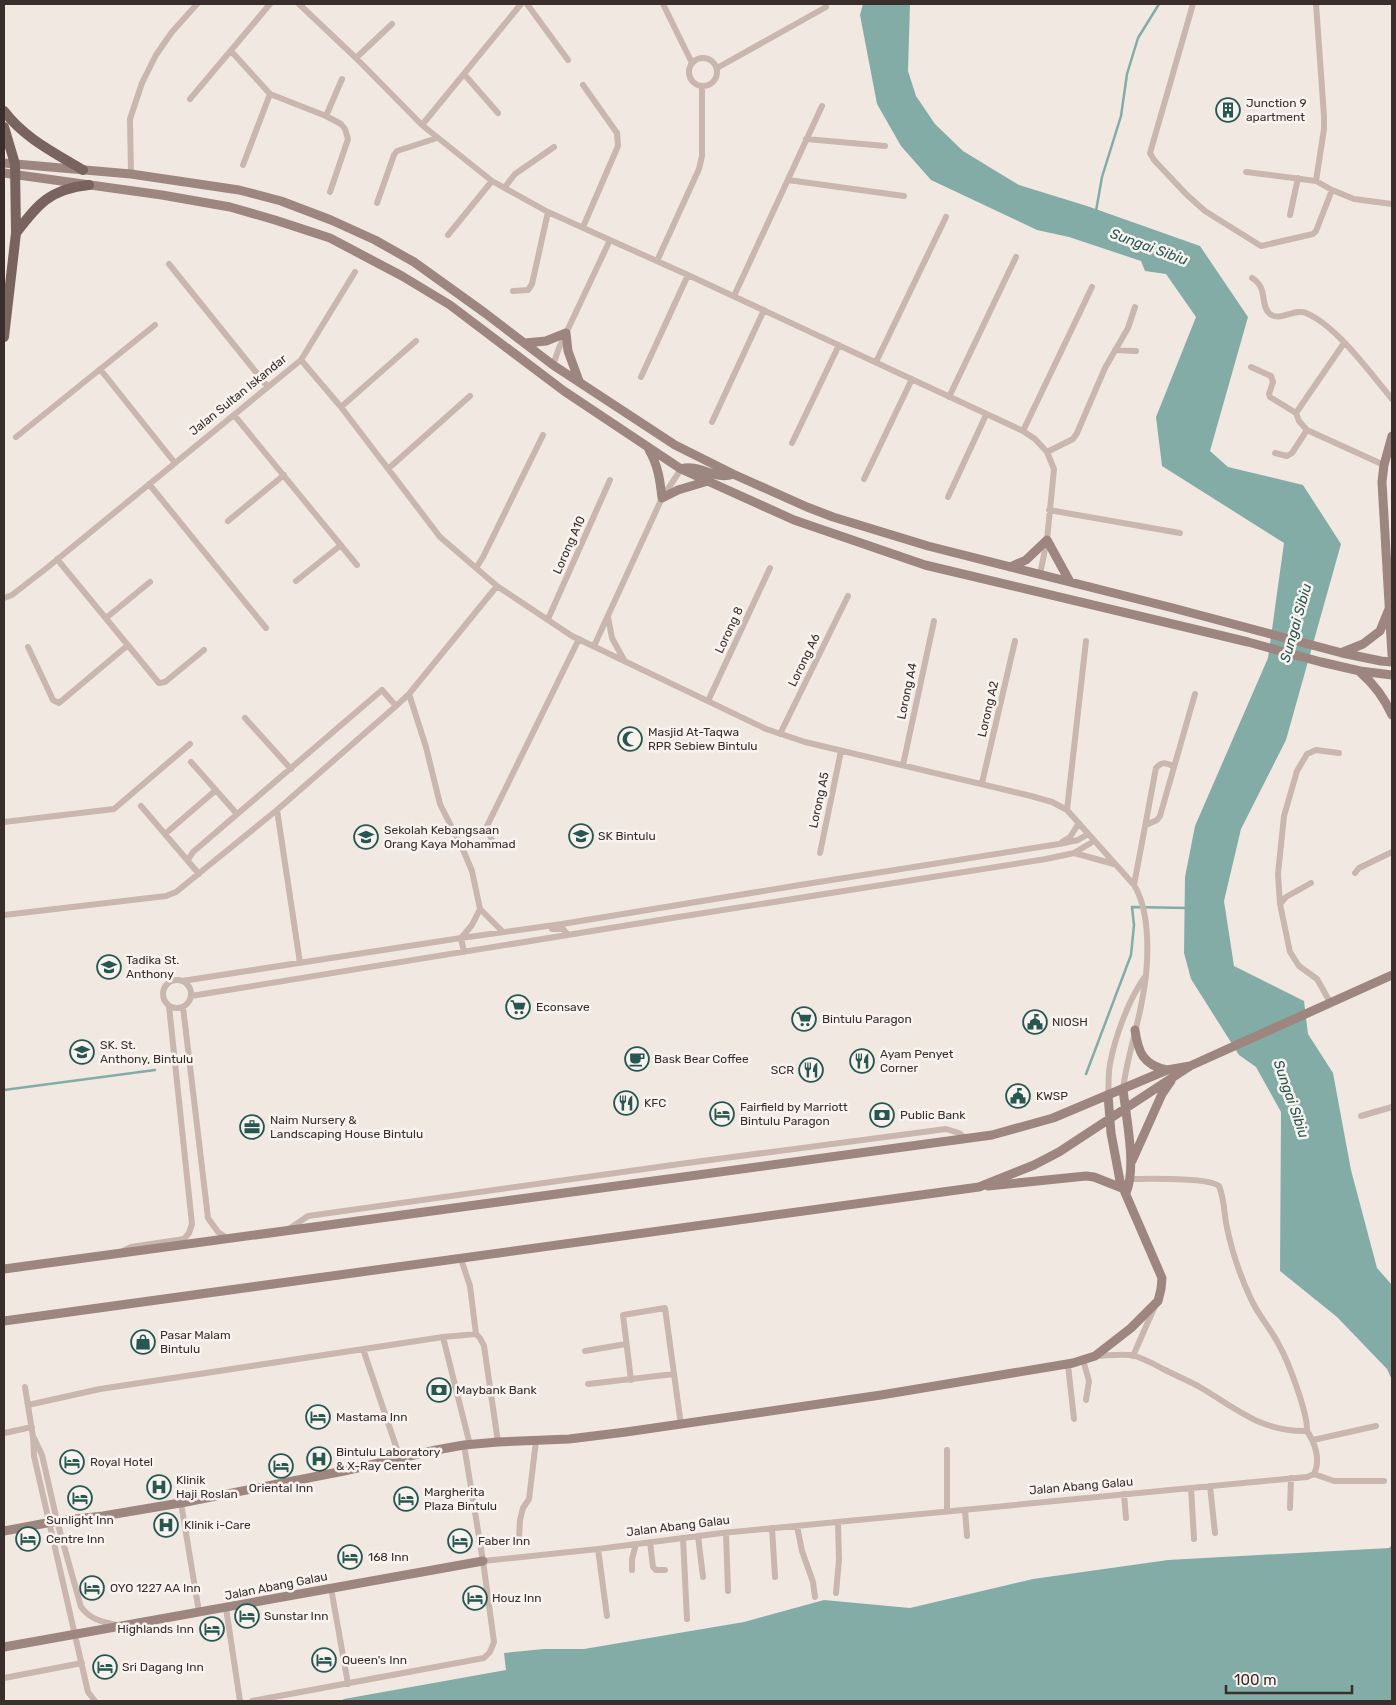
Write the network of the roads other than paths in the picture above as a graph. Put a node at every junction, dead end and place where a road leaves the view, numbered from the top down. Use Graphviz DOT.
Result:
graph roads {
  1 [pos="197,4"];
  2 [pos="270,4"];
  3 [pos="299,4"];
  4 [pos="521,4"];
  5 [pos="527,4"];
  6 [pos="663,4"];
  7 [pos="1193,4"];
  8 [pos="1316,4"];
  9 [pos="826,7"];
  10 [pos="392,24"];
  11 [pos="231,51"];
  12 [pos="356,58"];
  13 [pos="568,60"];
  14 [pos="692,63"];
  15 [pos="717,68"];
  16 [pos="464,74"];
  17 [pos="342,79"];
  18 [pos="583,85"];
  19 [pos="702,86"];
  20 [pos="270,94"];
  21 [pos="190,99"];
  22 [pos="822,106"];
  23 [pos="4,111"];
  24 [pos="498,113"];
  25 [pos="326,116"];
  26 [pos="422,125"];
  27 [pos="4,126"];
  28 [pos="437,138"];
  29 [pos="806,139"];
  30 [pos="885,146"];
  31 [pos="554,147"];
  32 [pos="4,163"];
  33 [pos="243,165"];
  34 [pos="15,169"];
  35 [pos="83,170"];
  36 [pos="1246,172"];
  37 [pos="4,173"];
  38 [pos="131,174"];
  39 [pos="1298,178"];
  40 [pos="788,180"];
  41 [pos="492,181"];
  42 [pos="1316,181"];
  43 [pos="89,185"];
  44 [pos="505,187"];
  45 [pos="1332,190"];
  46 [pos="330,192"];
  47 [pos="904,196"];
  48 [pos="377,203"];
  49 [pos="1392,204"];
  50 [pos="548,212"];
  51 [pos="1290,215"];
  52 [pos="946,217"];
  53 [pos="583,227"];
  54 [pos="16,233"];
  55 [pos="448,236"];
  56 [pos="610,240"];
  57 [pos="1016,257"];
  58 [pos="657,260"];
  59 [pos="169,264"];
  60 [pos="355,272"];
  61 [pos="688,275"];
  62 [pos="1252,278"];
  63 [pos="1092,287"];
  64 [pos="513,291"];
  65 [pos="734,296"];
  66 [pos="1135,307"];
  67 [pos="764,310"];
  68 [pos="156,325"];
  69 [pos="566,333"];
  70 [pos="4,337"];
  71 [pos="416,341"];
  72 [pos="525,343"];
  73 [pos="1344,343"];
  74 [pos="839,345"];
  75 [pos="1115,350"];
  76 [pos="1136,351"];
  77 [pos="302,360"];
  78 [pos="876,362"];
  79 [pos="553,365"];
  80 [pos="1251,367"];
  81 [pos="100,369"];
  82 [pos="641,377"];
  83 [pos="912,380"];
  84 [pos="579,381"];
  85 [pos="268,387"];
  86 [pos="564,390"];
  87 [pos="470,396"];
  88 [pos="949,397"];
  89 [pos="1392,399"];
  90 [pos="341,407"];
  91 [pos="1296,413"];
  92 [pos="986,414"];
  93 [pos="234,415"];
  94 [pos="712,422"];
  95 [pos="1308,430"];
  96 [pos="1023,431"];
  97 [pos="543,436"];
  98 [pos="1392,436"];
  99 [pos="16,437"];
  100 [pos="792,443"];
  101 [pos="649,449"];
  102 [pos="1047,452"];
  103 [pos="1275,453"];
  104 [pos="175,463"];
  105 [pos="1384,465"];
  106 [pos="389,468"];
  107 [pos="681,469"];
  108 [pos="733,474"];
  109 [pos="284,475"];
  110 [pos="864,479"];
  111 [pos="610,480"];
  112 [pos="708,481"];
  113 [pos="149,484"];
  114 [pos="662,498"];
  115 [pos="948,498"];
  116 [pos="1049,510"];
  117 [pos="228,521"];
  118 [pos="1180,533"];
  119 [pos="1047,540"];
  120 [pos="341,545"];
  121 [pos="57,559"];
  122 [pos="357,565"];
  123 [pos="476,568"];
  124 [pos="770,568"];
  125 [pos="1009,568"];
  126 [pos="1040,574"];
  127 [pos="296,581"];
  128 [pos="150,582"];
  129 [pos="1070,582"];
  130 [pos="1007,583"];
  131 [pos="497,586"];
  132 [pos="848,596"];
  133 [pos="4,598"];
  134 [pos="1390,607"];
  135 [pos="608,617"];
  136 [pos="106,618"];
  137 [pos="548,619"];
  138 [pos="934,621"];
  139 [pos="266,628"];
  140 [pos="579,639"];
  141 [pos="1015,641"];
  142 [pos="1086,641"];
  143 [pos="128,645"];
  144 [pos="594,646"];
  145 [pos="28,647"];
  146 [pos="204,650"];
  147 [pos="1342,652"];
  148 [pos="1392,655"];
  149 [pos="624,661"];
  150 [pos="1392,662"];
  151 [pos="1360,671"];
  152 [pos="1392,675"];
  153 [pos="409,694"];
  154 [pos="1195,694"];
  155 [pos="708,702"];
  156 [pos="396,706"];
  157 [pos="1392,715"];
  158 [pos="245,718"];
  159 [pos="780,734"];
  160 [pos="190,744"];
  161 [pos="841,751"];
  162 [pos="1339,753"];
  163 [pos="191,762"];
  164 [pos="903,764"];
  165 [pos="1173,766"];
  166 [pos="291,768"];
  167 [pos="982,783"];
  168 [pos="216,790"];
  169 [pos="1149,802"];
  170 [pos="1163,804"];
  171 [pos="141,806"];
  172 [pos="277,810"];
  173 [pos="1067,810"];
  174 [pos="237,814"];
  175 [pos="4,822"];
  176 [pos="1079,823"];
  177 [pos="1146,825"];
  178 [pos="165,834"];
  179 [pos="1088,834"];
  180 [pos="492,841"];
  181 [pos="1094,841"];
  182 [pos="1059,844"];
  183 [pos="1392,852"];
  184 [pos="820,853"];
  185 [pos="1074,853"];
  186 [pos="188,860"];
  187 [pos="1115,865"];
  188 [pos="1355,873"];
  189 [pos="199,874"];
  190 [pos="1311,883"];
  191 [pos="1134,885"];
  192 [pos="1280,904"];
  193 [pos="480,909"];
  194 [pos="4,915"];
  195 [pos="504,932"];
  196 [pos="568,935"];
  197 [pos="461,938"];
  198 [pos="464,952"];
  199 [pos="300,963"];
  200 [pos="1392,976"];
  201 [pos="1145,977"];
  202 [pos="182,981"];
  203 [pos="191,996"];
  204 [pos="1330,1002"];
  205 [pos="169,1006"];
  206 [pos="183,1007"];
  207 [pos="1135,1030"];
  208 [pos="1190,1066"];
  209 [pos="1167,1070"];
  210 [pos="1174,1077"];
  211 [pos="1123,1089"];
  212 [pos="1108,1095"];
  213 [pos="1392,1107"];
  214 [pos="1125,1108"];
  215 [pos="1361,1116"];
  216 [pos="1110,1118"];
  217 [pos="1131,1164"];
  218 [pos="1130,1179"];
  219 [pos="979,1187"];
  220 [pos="1124,1190"];
  221 [pos="227,1238"];
  222 [pos="122,1252"];
  223 [pos="461,1259"];
  224 [pos="4,1269"];
  225 [pos="1158,1300"];
  226 [pos="4,1321"];
  227 [pos="476,1334"];
  228 [pos="443,1337"];
  229 [pos="626,1344"];
  230 [pos="363,1348"];
  231 [pos="585,1351"];
  232 [pos="1095,1356"];
  233 [pos="1133,1356"];
  234 [pos="1084,1360"];
  235 [pos="1068,1364"];
  236 [pos="674,1374"];
  237 [pos="631,1380"];
  238 [pos="588,1384"];
  239 [pos="25,1387"];
  240 [pos="1086,1400"];
  241 [pos="28,1405"];
  242 [pos="1074,1419"];
  243 [pos="681,1424"];
  244 [pos="1376,1426"];
  245 [pos="32,1427"];
  246 [pos="1306,1431"];
  247 [pos="4,1433"];
  248 [pos="1313,1440"];
  249 [pos="536,1441"];
  250 [pos="498,1442"];
  251 [pos="467,1445"];
  252 [pos="947,1450"];
  253 [pos="400,1458"];
  254 [pos="1314,1474"];
  255 [pos="1291,1478"];
  256 [pos="1384,1481"];
  257 [pos="1210,1486"];
  258 [pos="1191,1488"];
  259 [pos="1124,1494"];
  260 [pos="181,1503"];
  261 [pos="1290,1508"];
  262 [pos="965,1510"];
  263 [pos="947,1511"];
  264 [pos="1126,1518"];
  265 [pos="53,1521"];
  266 [pos="838,1522"];
  267 [pos="797,1526"];
  268 [pos="772,1528"];
  269 [pos="4,1530"];
  270 [pos="726,1533"];
  271 [pos="1215,1533"];
  272 [pos="698,1536"];
  273 [pos="967,1536"];
  274 [pos="683,1538"];
  275 [pos="519,1539"];
  276 [pos="1194,1539"];
  277 [pos="650,1542"];
  278 [pos="636,1544"];
  279 [pos="598,1549"];
  280 [pos="483,1561"];
  281 [pos="632,1570"];
  282 [pos="665,1570"];
  283 [pos="704,1577"];
  284 [pos="775,1577"];
  285 [pos="331,1588"];
  286 [pos="728,1591"];
  287 [pos="836,1593"];
  288 [pos="815,1597"];
  289 [pos="226,1608"];
  290 [pos="199,1612"];
  291 [pos="607,1616"];
  292 [pos="688,1619"];
  293 [pos="123,1627"];
  294 [pos="75,1634"];
  295 [pos="4,1647"];
  296 [pos="82,1663"];
  297 [pos="4,1678"];
  298 [pos="348,1684"];
  299 [pos="88,1692"];
  300 [pos="90,1701"];
  301 [pos="95,1701"];
  302 [pos="240,1701"];
  303 [pos="252,1701"];
  1 -- 38 [label="street"];
  2 -- 11 [label="street"];
  3 -- 12 [label="street"];
  4 -- 16 [label="street"];
  5 -- 13 [label="street"];
  6 -- 14 [label="street"];
  7 -- 45 [label="street"];
  8 -- 42 [label="street"];
  9 -- 15 [label="street"];
  10 -- 12 [label="street"];
  11 -- 20 [label="street"];
  11 -- 21 [label="street"];
  12 -- 26 [label="street"];
  14 -- 15 [label="street"];
  14 -- 19 [label="street"];
  15 -- 19 [label="street"];
  16 -- 24 [label="street"];
  16 -- 26 [label="street"];
  17 -- 25 [label="street"];
  18 -- 53 [label="street"];
  19 -- 58 [label="street"];
  20 -- 25 [label="street"];
  20 -- 33 [label="street"];
  22 -- 29 [label="street"];
  23 -- 35 [label="main road"];
  25 -- 46 [label="street"];
  26 -- 28 [label="street"];
  27 -- 34 [label="main road"];
  28 -- 41 [label="street"];
  28 -- 48 [label="street"];
  29 -- 30 [label="street"];
  29 -- 40 [label="street"];
  31 -- 44 [label="street"];
  32 -- 34 [label="street"];
  34 -- 35 [label="street"];
  34 -- 37 [label="street"];
  34 -- 43 [label="street"];
  34 -- 54 [label="main road"];
  35 -- 38 [label="street"];
  36 -- 39 [label="street"];
  38 -- 72 [label="street"];
  39 -- 42 [label="street"];
  39 -- 51 [label="street"];
  40 -- 47 [label="street"];
  40 -- 65 [label="street"];
  41 -- 44 [label="street"];
  41 -- 55 [label="street"];
  42 -- 45 [label="street"];
  43 -- 54 [label="main road"];
  43 -- 86 [label="street"];
  44 -- 50 [label="street"];
  45 -- 49 [label="street"];
  50 -- 53 [label="street"];
  50 -- 64 [label="street"];
  52 -- 78 [label="street"];
  53 -- 56 [label="street"];
  54 -- 70 [label="main road"];
  56 -- 58 [label="street"];
  56 -- 69 [label="street"];
  57 -- 88 [label="street"];
  58 -- 61 [label="street"];
  59 -- 85 [label="street"];
  60 -- 77 [label="street"];
  61 -- 65 [label="street"];
  61 -- 82 [label="street"];
  62 -- 73 [label="street"];
  63 -- 96 [label="street"];
  65 -- 67 [label="street"];
  66 -- 75 [label="street"];
  67 -- 74 [label="street"];
  67 -- 94 [label="street"];
  68 -- 81 [label="street"];
  69 -- 72 [label="street"];
  69 -- 79 [label="street"];
  69 -- 84 [label="street"];
  71 -- 90 [label="street"];
  72 -- 79 [label="street"];
  73 -- 89 [label="street"];
  73 -- 91 [label="street"];
  74 -- 78 [label="street"];
  74 -- 100 [label="street"];
  75 -- 76 [label="street"];
  75 -- 102 [label="street"];
  77 -- 85 [label="street, Jalan Sultan Iskandar"];
  77 -- 90 [label="street, Jalan Sultan Iskandar"];
  78 -- 83 [label="street"];
  79 -- 84 [label="street"];
  79 -- 86 [label="street"];
  80 -- 91 [label="street"];
  81 -- 99 [label="street"];
  81 -- 104 [label="street"];
  83 -- 88 [label="street"];
  83 -- 110 [label="street"];
  84 -- 108 [label="street"];
  85 -- 93 [label="street, Jalan Sultan Iskandar"];
  86 -- 101 [label="street"];
  87 -- 106 [label="street"];
  88 -- 92 [label="street"];
  90 -- 106 [label="street, Jalan Sultan Iskandar"];
  91 -- 95 [label="street"];
  92 -- 96 [label="street"];
  92 -- 115 [label="street"];
  93 -- 104 [label="street, Jalan Sultan Iskandar"];
  93 -- 109 [label="street"];
  95 -- 103 [label="street"];
  95 -- 105 [label="street"];
  96 -- 102 [label="street"];
  97 -- 123 [label="street"];
  98 -- 105 [label="street"];
  101 -- 107 [label="street"];
  101 -- 114 [label="street"];
  102 -- 116 [label="street"];
  104 -- 113 [label="street, Jalan Sultan Iskandar"];
  105 -- 134 [label="street"];
  106 -- 123 [label="street, Jalan Sultan Iskandar"];
  107 -- 108 [label="street"];
  107 -- 112 [label="street"];
  107 -- 114 [label="street"];
  108 -- 125 [label="street"];
  109 -- 117 [label="street"];
  109 -- 120 [label="street"];
  111 -- 137 [label="street, Lorong A10"];
  112 -- 114 [label="street"];
  112 -- 130 [label="street"];
  113 -- 121 [label="street, Jalan Sultan Iskandar"];
  113 -- 139 [label="street"];
  114 -- 135 [label="street"];
  116 -- 118 [label="street"];
  116 -- 119 [label="street"];
  119 -- 125 [label="street"];
  119 -- 126 [label="street"];
  119 -- 129 [label="street"];
  120 -- 122 [label="street"];
  120 -- 127 [label="street"];
  121 -- 133 [label="street, Jalan Sultan Iskandar"];
  121 -- 136 [label="street"];
  123 -- 131 [label="street, Jalan Sultan Iskandar"];
  124 -- 155 [label="street, Lorong 8"];
  125 -- 126 [label="street"];
  126 -- 129 [label="street"];
  126 -- 130 [label="street"];
  128 -- 136 [label="street"];
  129 -- 147 [label="street"];
  130 -- 151 [label="street"];
  131 -- 137 [label="street, Jalan Sultan Iskandar"];
  131 -- 153 [label="street"];
  132 -- 159 [label="street, Lorong A6"];
  134 -- 147 [label="street"];
  134 -- 148 [label="street"];
  135 -- 144 [label="street"];
  135 -- 149 [label="street"];
  136 -- 143 [label="street"];
  137 -- 140 [label="street, Jalan Sultan Iskandar"];
  138 -- 164 [label="street, Lorong A4"];
  140 -- 144 [label="street, Jalan Sultan Iskandar"];
  140 -- 180 [label="street"];
  141 -- 167 [label="street, Lorong A2"];
  142 -- 173 [label="street"];
  143 -- 145 [label="street"];
  143 -- 146 [label="street"];
  144 -- 149 [label="street, Jalan Sultan Iskandar"];
  147 -- 150 [label="street"];
  149 -- 155 [label="street, Jalan Sultan Iskandar"];
  151 -- 152 [label="street"];
  151 -- 157 [label="street"];
  153 -- 156 [label="street"];
  153 -- 193 [label="street"];
  154 -- 165 [label="street"];
  155 -- 159 [label="street, Jalan Sultan Iskandar"];
  156 -- 166 [label="street"];
  156 -- 172 [label="street"];
  158 -- 166 [label="street"];
  159 -- 161 [label="street, Jalan Sultan Iskandar"];
  160 -- 175 [label="street"];
  161 -- 164 [label="street, Jalan Sultan Iskandar"];
  161 -- 184 [label="street, Lorong A5"];
  162 -- 192 [label="street"];
  163 -- 168 [label="street"];
  164 -- 167 [label="street, Jalan Sultan Iskandar"];
  165 -- 169 [label="street"];
  165 -- 170 [label="street"];
  166 -- 174 [label="street"];
  167 -- 173 [label="street, Jalan Sultan Iskandar"];
  168 -- 174 [label="street"];
  168 -- 178 [label="street"];
  169 -- 170 [label="street"];
  169 -- 177 [label="street"];
  170 -- 177 [label="street"];
  171 -- 178 [label="street"];
  172 -- 189 [label="street"];
  172 -- 199 [label="street"];
  173 -- 176 [label="street"];
  174 -- 186 [label="street"];
  176 -- 179 [label="street"];
  176 -- 182 [label="street"];
  177 -- 191 [label="street"];
  178 -- 186 [label="street"];
  179 -- 181 [label="street"];
  179 -- 182 [label="street"];
  181 -- 185 [label="street"];
  181 -- 187 [label="street"];
  182 -- 195 [label="street"];
  183 -- 188 [label="street"];
  185 -- 187 [label="street"];
  185 -- 196 [label="street"];
  186 -- 189 [label="street"];
  187 -- 191 [label="street"];
  189 -- 194 [label="street"];
  190 -- 192 [label="street"];
  191 -- 201 [label="street"];
  192 -- 204 [label="street"];
  193 -- 195 [label="street"];
  193 -- 197 [label="street"];
  195 -- 196 [label="street"];
  195 -- 197 [label="street"];
  196 -- 198 [label="street"];
  197 -- 198 [label="street"];
  197 -- 199 [label="street"];
  198 -- 203 [label="street"];
  199 -- 202 [label="street"];
  200 -- 204 [label="street"];
  201 -- 207 [label="street"];
  201 -- 212 [label="street"];
  202 -- 203 [label="street"];
  202 -- 205 [label="street"];
  203 -- 206 [label="street"];
  204 -- 208 [label="street"];
  205 -- 206 [label="street"];
  205 -- 222 [label="street"];
  206 -- 221 [label="street"];
  207 -- 209 [label="street"];
  207 -- 211 [label="street"];
  208 -- 209 [label="street"];
  208 -- 210 [label="street"];
  209 -- 211 [label="street"];
  210 -- 214 [label="street"];
  210 -- 217 [label="street"];
  211 -- 212 [label="street"];
  211 -- 214 [label="street"];
  212 -- 216 [label="street"];
  212 -- 221 [label="street"];
  213 -- 215 [label="street"];
  214 -- 216 [label="street"];
  214 -- 217 [label="street"];
  216 -- 219 [label="street"];
  216 -- 220 [label="street"];
  217 -- 218 [label="street"];
  218 -- 220 [label="street"];
  218 -- 246 [label="street"];
  219 -- 220 [label="street"];
  219 -- 223 [label="street"];
  220 -- 225 [label="street"];
  221 -- 222 [label="street"];
  222 -- 224 [label="street"];
  223 -- 226 [label="street"];
  223 -- 227 [label="street"];
  225 -- 232 [label="street"];
  225 -- 233 [label="street"];
  227 -- 228 [label="street"];
  227 -- 250 [label="street"];
  228 -- 230 [label="street"];
  228 -- 251 [label="street"];
  229 -- 231 [label="street"];
  229 -- 236 [label="street"];
  229 -- 237 [label="street"];
  230 -- 241 [label="street"];
  230 -- 253 [label="street"];
  232 -- 233 [label="street"];
  232 -- 234 [label="street"];
  233 -- 246 [label="street"];
  234 -- 235 [label="street"];
  234 -- 240 [label="street"];
  235 -- 242 [label="street"];
  235 -- 243 [label="street"];
  236 -- 237 [label="street"];
  236 -- 243 [label="street"];
  237 -- 238 [label="street"];
  239 -- 241 [label="street"];
  241 -- 245 [label="street"];
  243 -- 249 [label="street"];
  244 -- 248 [label="street"];
  245 -- 247 [label="street"];
  245 -- 265 [label="street"];
  246 -- 248 [label="street"];
  248 -- 254 [label="street"];
  249 -- 250 [label="street"];
  249 -- 275 [label="street"];
  250 -- 251 [label="street"];
  251 -- 253 [label="street"];
  251 -- 280 [label="street"];
  252 -- 263 [label="street"];
  253 -- 260 [label="street"];
  254 -- 255 [label="street, Jalan Abang Galau"];
  254 -- 256 [label="street"];
  255 -- 257 [label="street, Jalan Abang Galau"];
  255 -- 261 [label="street"];
  257 -- 258 [label="street, Jalan Abang Galau"];
  257 -- 271 [label="street"];
  258 -- 259 [label="street, Jalan Abang Galau"];
  258 -- 276 [label="street"];
  259 -- 262 [label="street, Jalan Abang Galau"];
  259 -- 264 [label="street"];
  260 -- 265 [label="street"];
  260 -- 290 [label="street"];
  262 -- 263 [label="street, Jalan Abang Galau"];
  262 -- 273 [label="street"];
  263 -- 266 [label="street, Jalan Abang Galau"];
  265 -- 269 [label="street"];
  265 -- 293 [label="street"];
  265 -- 294 [label="street"];
  266 -- 267 [label="street, Jalan Abang Galau"];
  266 -- 287 [label="street"];
  267 -- 268 [label="street, Jalan Abang Galau"];
  267 -- 288 [label="street"];
  268 -- 270 [label="street, Jalan Abang Galau"];
  268 -- 284 [label="street"];
  270 -- 272 [label="street, Jalan Abang Galau"];
  270 -- 286 [label="street"];
  272 -- 274 [label="street, Jalan Abang Galau"];
  272 -- 283 [label="street"];
  274 -- 277 [label="street, Jalan Abang Galau"];
  274 -- 292 [label="street"];
  277 -- 278 [label="street, Jalan Abang Galau"];
  277 -- 282 [label="street"];
  278 -- 279 [label="street, Jalan Abang Galau"];
  278 -- 281 [label="street"];
  279 -- 280 [label="street, Jalan Abang Galau"];
  279 -- 291 [label="street"];
  280 -- 285 [label="street, Jalan Abang Galau"];
  280 -- 298 [label="street"];
  285 -- 289 [label="street, Jalan Abang Galau"];
  285 -- 298 [label="street"];
  289 -- 290 [label="street, Jalan Abang Galau"];
  289 -- 302 [label="street"];
  290 -- 293 [label="street, Jalan Abang Galau"];
  293 -- 294 [label="street, Jalan Abang Galau"];
  294 -- 295 [label="street, Jalan Abang Galau"];
  294 -- 296 [label="street"];
  296 -- 297 [label="street"];
  296 -- 299 [label="street"];
  298 -- 303 [label="street"];
  299 -- 300 [label="street"];
  299 -- 301 [label="street"];
}
